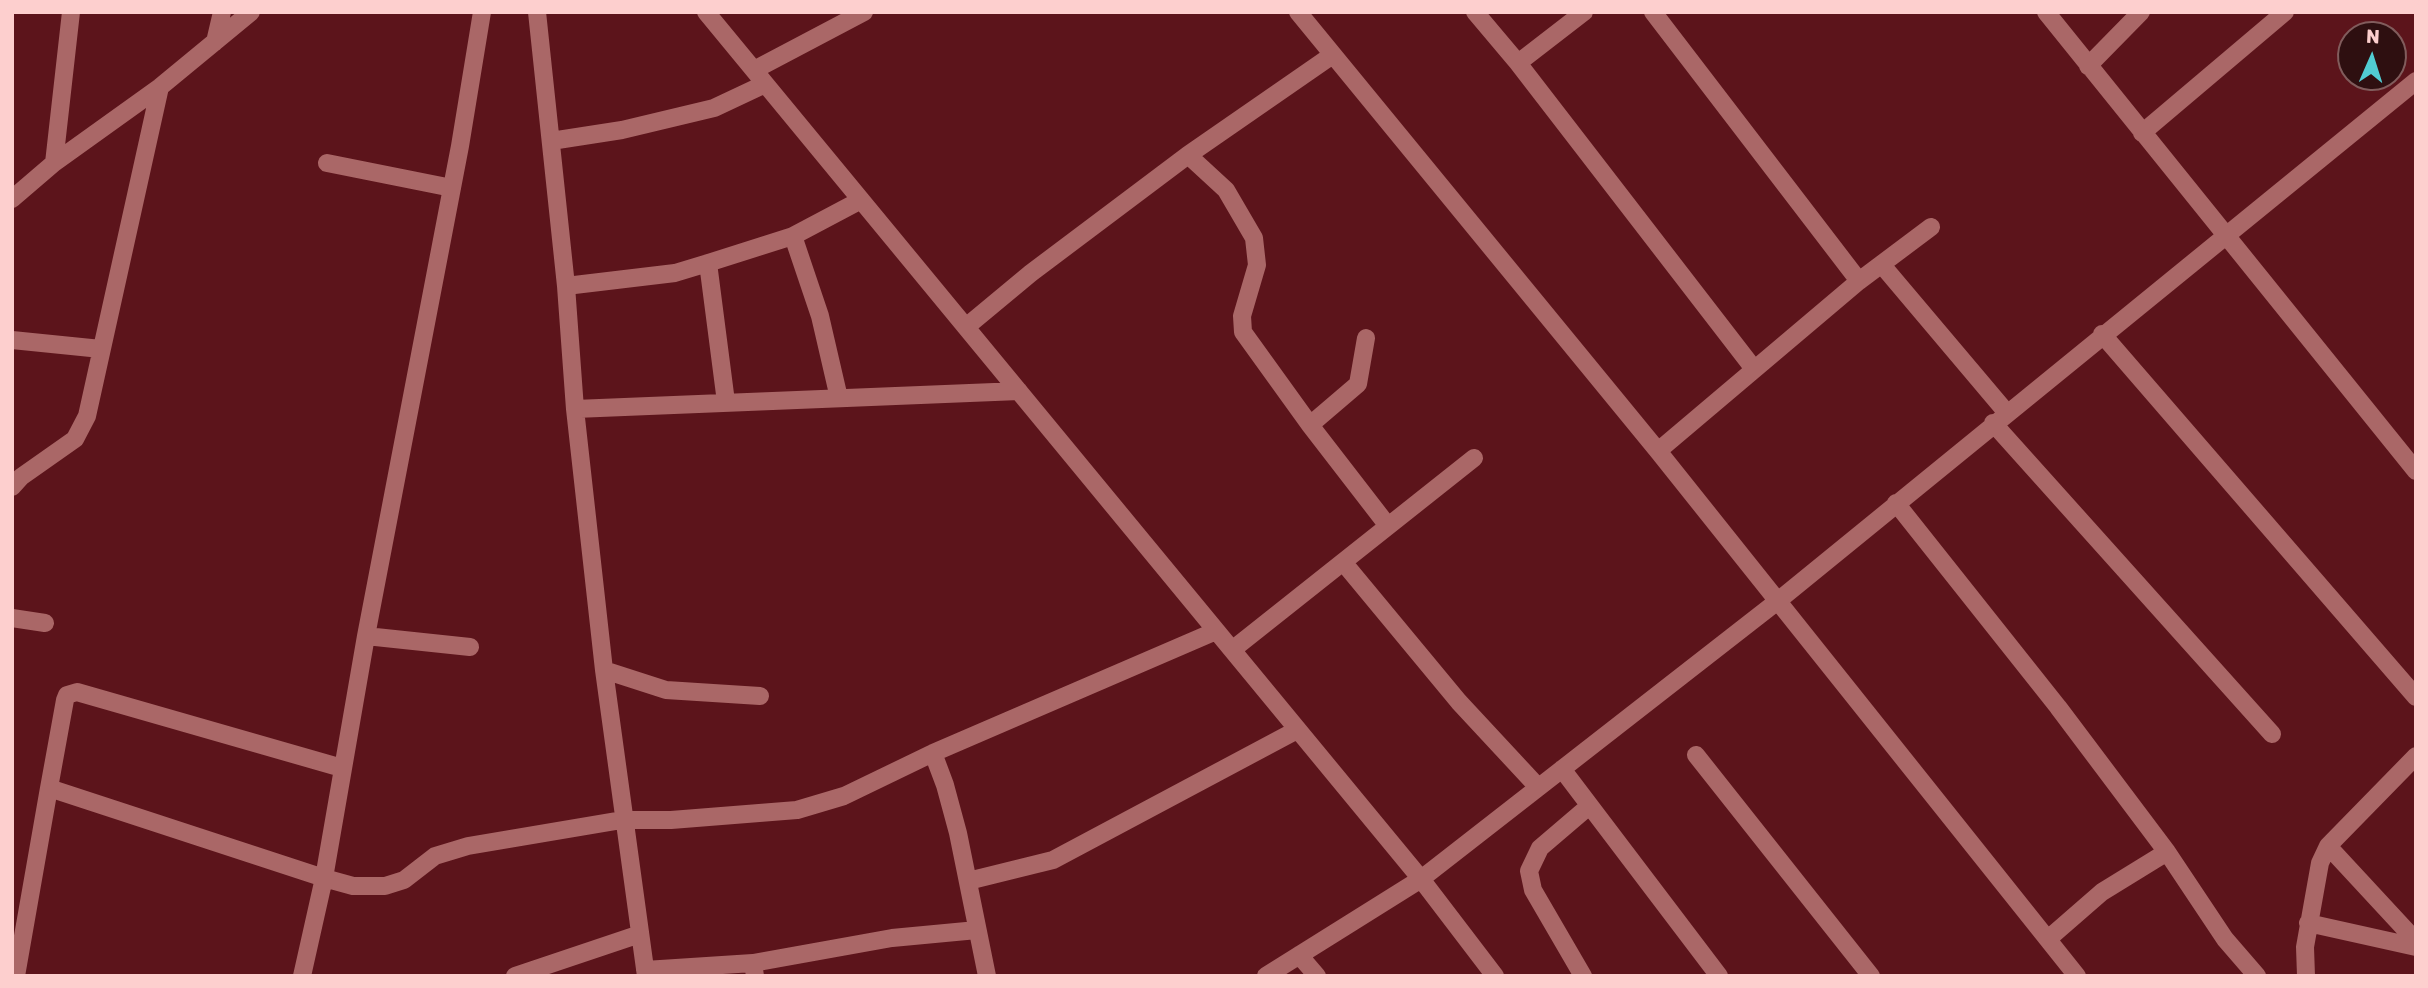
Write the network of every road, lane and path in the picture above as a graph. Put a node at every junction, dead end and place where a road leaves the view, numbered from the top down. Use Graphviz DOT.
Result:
graph roads {
  1 [pos="71,12"];
  2 [pos="222,12"];
  3 [pos="251,12"];
  4 [pos="482,12"];
  5 [pos="537,12"];
  6 [pos="706,12"];
  7 [pos="864,12"];
  8 [pos="1298,12"];
  9 [pos="1475,12"];
  10 [pos="1584,12"];
  11 [pos="1653,12"];
  12 [pos="2046,12"];
  13 [pos="2141,12"];
  14 [pos="2285,12"];
  15 [pos="1561,19"];
  16 [pos="215,42"];
  17 [pos="1331,55"];
  18 [pos="1518,63"];
  19 [pos="2088,66"];
  20 [pos="760,77"];
  21 [pos="160,87"];
  22 [pos="2413,89"];
  23 [pos="2142,133"];
  24 [pos="551,141"];
  25 [pos="1188,155"];
  26 [pos="54,163"];
  27 [pos="327,163"];
  28 [pos="452,188"];
  29 [pos="12,199"];
  30 [pos="861,200"];
  31 [pos="1931,227"];
  32 [pos="793,236"];
  33 [pos="2223,236"];
  34 [pos="708,263"];
  35 [pos="1882,264"];
  36 [pos="1859,281"];
  37 [pos="566,286"];
  38 [pos="966,327"];
  39 [pos="2102,334"];
  40 [pos="1366,338"];
  41 [pos="12,340"];
  42 [pos="101,349"];
  43 [pos="1754,369"];
  44 [pos="1019,391"];
  45 [pos="839,398"];
  46 [pos="726,402"];
  47 [pos="575,409"];
  48 [pos="2000,418"];
  49 [pos="1310,425"];
  50 [pos="1658,451"];
  51 [pos="1474,458"];
  52 [pos="2416,471"];
  53 [pos="15,480"];
  54 [pos="1896,503"];
  55 [pos="1388,526"];
  56 [pos="1343,562"];
  57 [pos="1779,600"];
  58 [pos="12,618"];
  59 [pos="45,623"];
  60 [pos="1216,631"];
  61 [pos="366,636"];
  62 [pos="470,647"];
  63 [pos="1232,650"];
  64 [pos="604,670"];
  65 [pos="760,696"];
  66 [pos="2416,697"];
  67 [pos="1297,730"];
  68 [pos="2272,734"];
  69 [pos="933,753"];
  70 [pos="1696,755"];
  71 [pos="2416,756"];
  72 [pos="342,768"];
  73 [pos="1562,769"];
  74 [pos="1538,787"];
  75 [pos="49,788"];
  76 [pos="1588,807"];
  77 [pos="622,820"];
  78 [pos="2328,846"];
  79 [pos="2167,852"];
  80 [pos="324,878"];
  81 [pos="1420,879"];
  82 [pos="968,881"];
  83 [pos="2308,923"];
  84 [pos="977,930"];
  85 [pos="17,931"];
  86 [pos="640,934"];
  87 [pos="2048,939"];
  88 [pos="2416,944"];
  89 [pos="1299,955"];
  90 [pos="754,970"];
  91 [pos="646,973"];
  92 [pos="16,976"];
  93 [pos="302,976"];
  94 [pos="515,976"];
  95 [pos="987,976"];
  96 [pos="1266,976"];
  97 [pos="1317,976"];
  98 [pos="1494,976"];
  99 [pos="1583,976"];
  100 [pos="1719,976"];
  101 [pos="1871,976"];
  102 [pos="2077,976"];
  103 [pos="2257,976"];
  104 [pos="2306,976"];
  1 -- 26 [label="street"];
  2 -- 16 [label="street"];
  3 -- 16 [label="street"];
  4 -- 28 [label="street"];
  5 -- 24 [label="street"];
  6 -- 20 [label="street"];
  7 -- 20 [label="street"];
  8 -- 17 [label="street"];
  9 -- 18 [label="street"];
  10 -- 15 [label="street"];
  11 -- 36 [label="street"];
  12 -- 19 [label="street"];
  13 -- 19 [label="street"];
  14 -- 23 [label="street"];
  15 -- 18 [label="street"];
  16 -- 21 [label="street"];
  17 -- 25 [label="street"];
  17 -- 50 [label="street"];
  18 -- 43 [label="street"];
  19 -- 23 [label="street"];
  20 -- 24 [label="street"];
  20 -- 30 [label="street"];
  21 -- 26 [label="street"];
  21 -- 42 [label="street"];
  22 -- 33 [label="street"];
  23 -- 33 [label="street"];
  24 -- 37 [label="street"];
  25 -- 38 [label="street"];
  25 -- 49 [label="street"];
  26 -- 29 [label="street"];
  27 -- 28 [label="street"];
  28 -- 61 [label="street"];
  30 -- 32 [label="street"];
  30 -- 38 [label="street"];
  31 -- 35 [label="street"];
  32 -- 34 [label="street"];
  32 -- 45 [label="street"];
  33 -- 39 [label="street"];
  33 -- 52 [label="street"];
  34 -- 37 [label="street"];
  34 -- 46 [label="street"];
  35 -- 36 [label="street"];
  35 -- 48 [label="street"];
  36 -- 43 [label="street"];
  37 -- 47 [label="street"];
  38 -- 44 [label="street"];
  39 -- 48 [label="street"];
  39 -- 66 [label="street"];
  40 -- 49 [label="street"];
  41 -- 42 [label="street"];
  42 -- 53 [label="street"];
  43 -- 50 [label="street"];
  44 -- 45 [label="street"];
  44 -- 60 [label="street"];
  45 -- 46 [label="street"];
  46 -- 47 [label="street"];
  47 -- 64 [label="street"];
  48 -- 54 [label="street"];
  48 -- 68 [label="street"];
  49 -- 55 [label="street"];
  50 -- 57 [label="street"];
  51 -- 55 [label="street"];
  54 -- 57 [label="street"];
  54 -- 79 [label="street"];
  55 -- 56 [label="street"];
  56 -- 63 [label="street"];
  56 -- 74 [label="street"];
  57 -- 73 [label="street"];
  57 -- 87 [label="street"];
  58 -- 59 [label="street"];
  60 -- 63 [label="street"];
  60 -- 69 [label="street"];
  61 -- 62 [label="street"];
  61 -- 72 [label="street"];
  63 -- 67 [label="street"];
  64 -- 65 [label="street"];
  64 -- 77 [label="street"];
  67 -- 81 [label="street"];
  67 -- 82 [label="street"];
  69 -- 77 [label="street"];
  69 -- 82 [label="street"];
  70 -- 101 [label="street"];
  71 -- 78 [label="street"];
  72 -- 75 [label="street"];
  72 -- 80 [label="street"];
  73 -- 74 [label="street"];
  73 -- 76 [label="street"];
  74 -- 81 [label="street"];
  75 -- 80 [label="street"];
  75 -- 85 [label="street"];
  76 -- 99 [label="street"];
  76 -- 100 [label="street"];
  77 -- 80 [label="street"];
  77 -- 86 [label="street"];
  78 -- 83 [label="street"];
  78 -- 88 [label="street"];
  79 -- 87 [label="street"];
  79 -- 103 [label="street"];
  80 -- 93 [label="street"];
  81 -- 89 [label="street"];
  81 -- 98 [label="street"];
  82 -- 84 [label="street"];
  83 -- 88 [label="street"];
  83 -- 104 [label="street"];
  84 -- 90 [label="street"];
  84 -- 95 [label="street"];
  85 -- 92 [label="street"];
  86 -- 91 [label="street"];
  86 -- 94 [label="street"];
  87 -- 102 [label="street"];
  89 -- 96 [label="street"];
  89 -- 97 [label="street"];
  90 -- 91 [label="street"];
}
